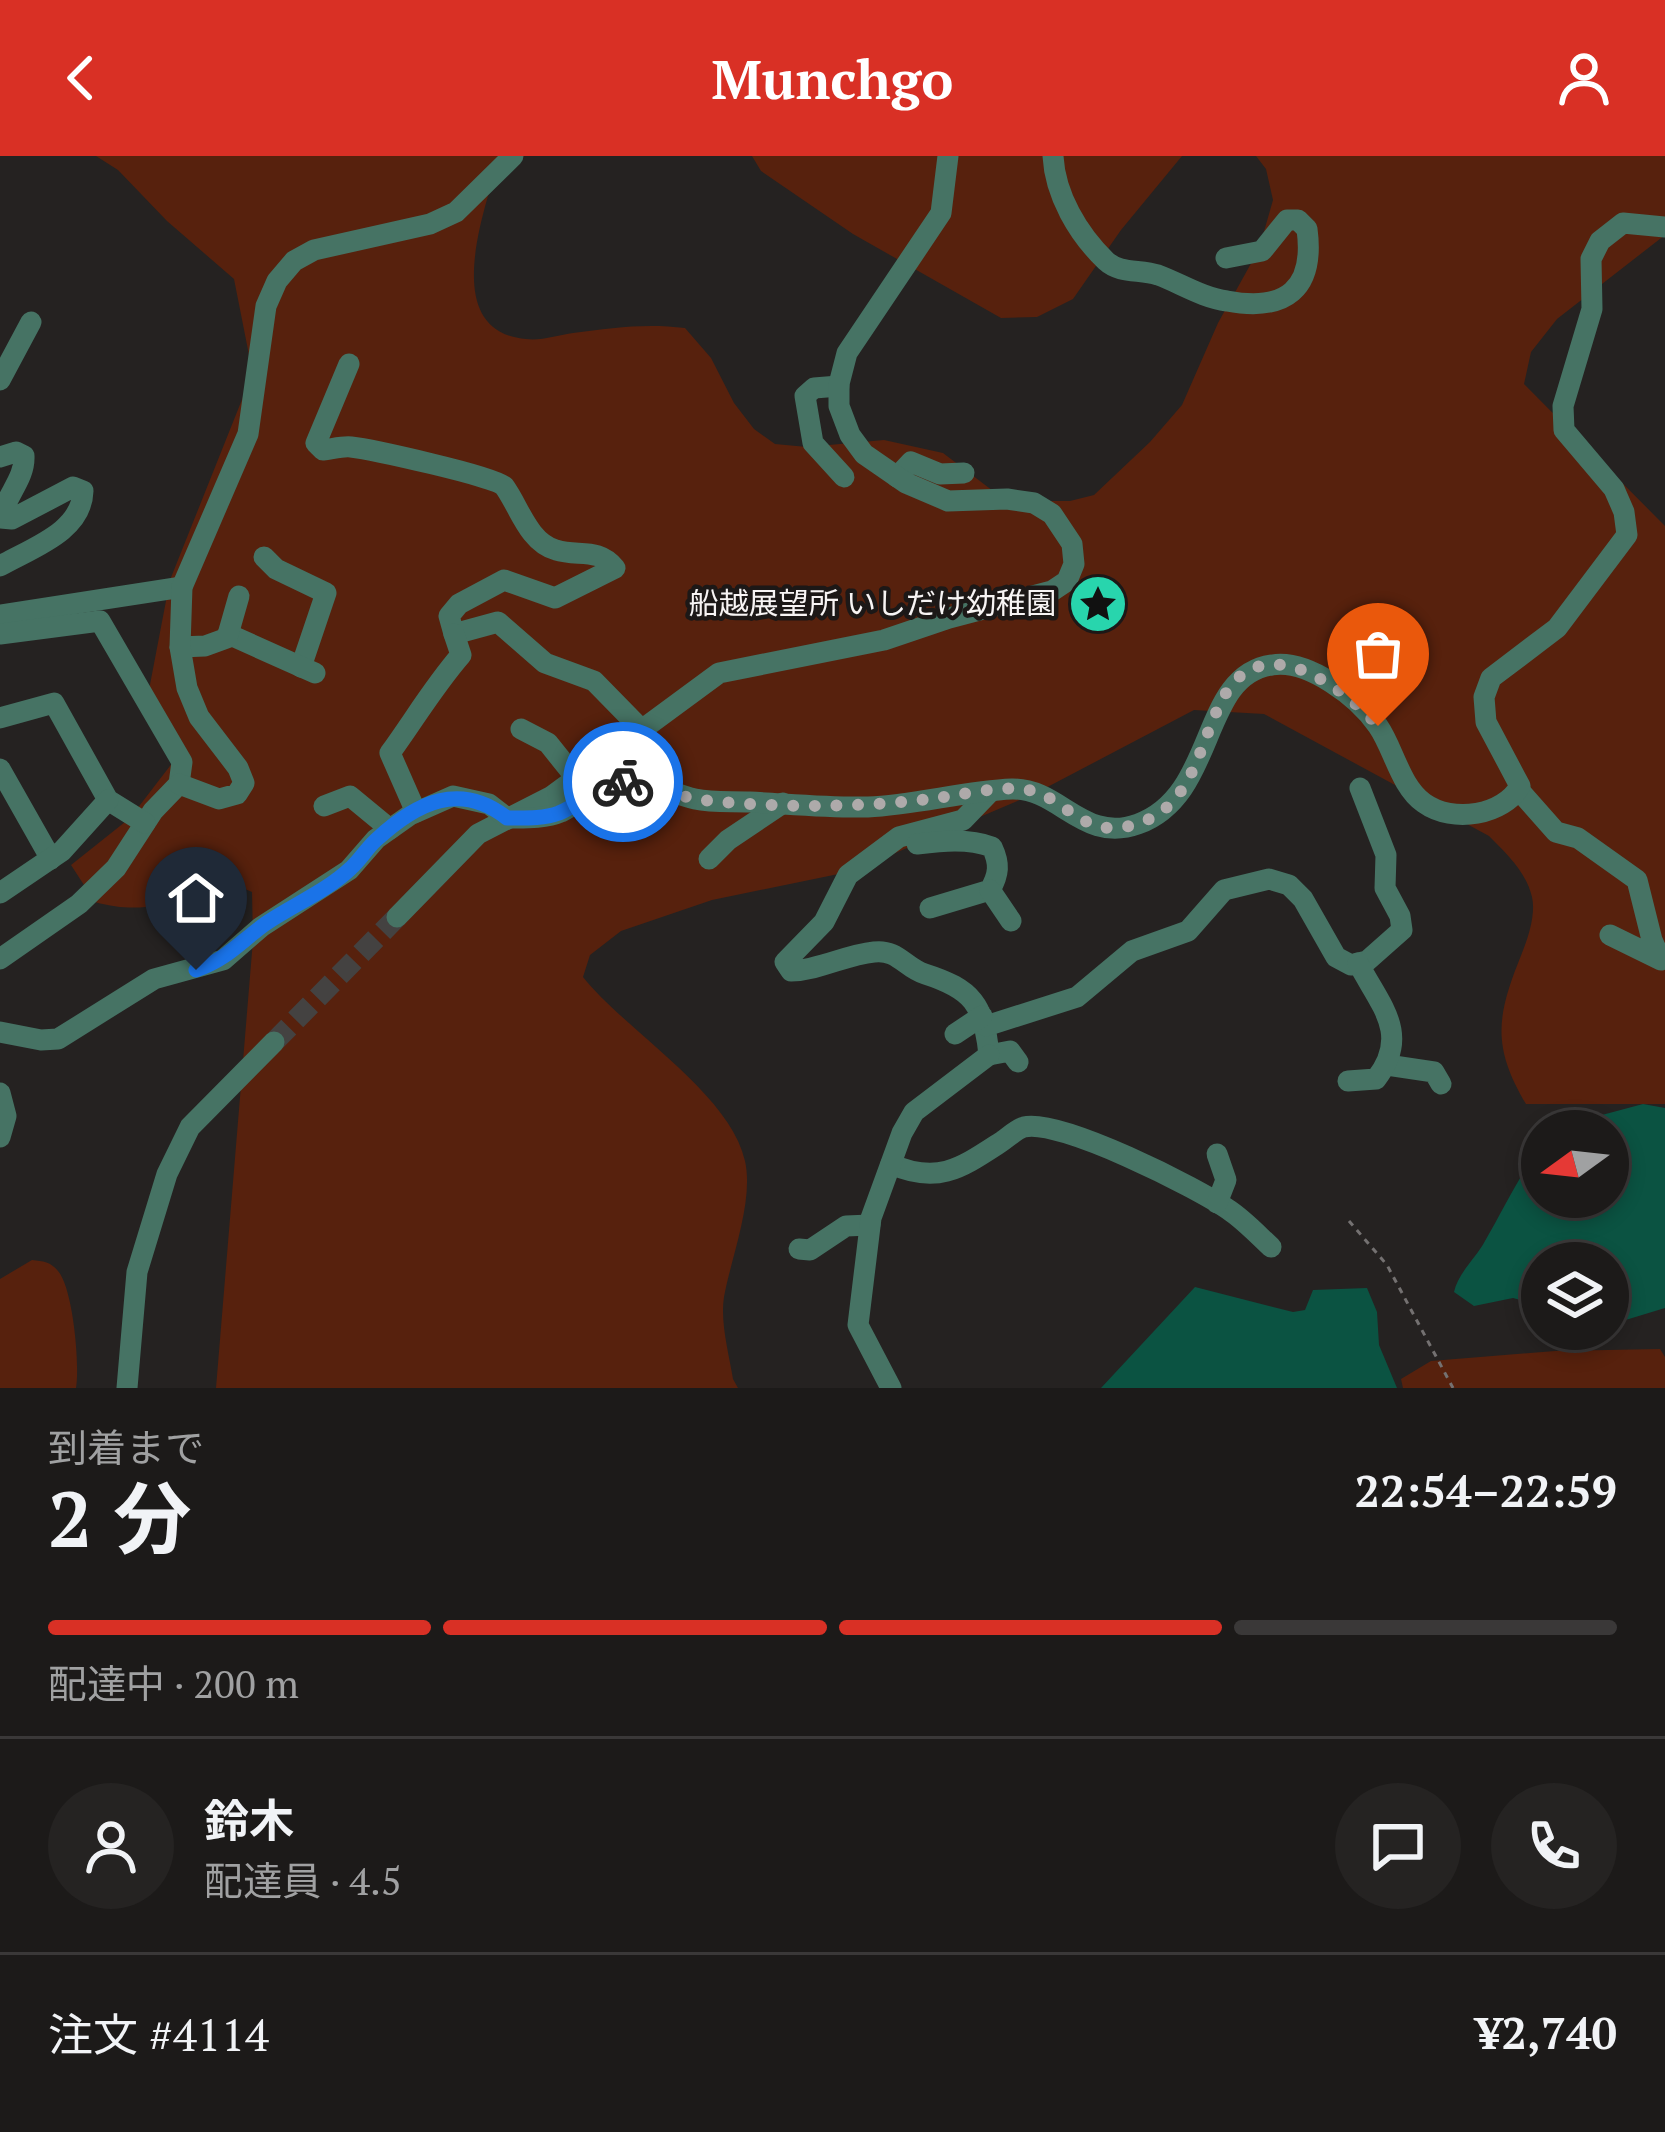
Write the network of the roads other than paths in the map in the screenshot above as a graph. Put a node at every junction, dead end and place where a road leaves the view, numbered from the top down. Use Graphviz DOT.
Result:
graph roads {
  1 [pos="513,156"];
  2 [pos="948,156"];
  3 [pos="1054,156"];
  4 [pos="1665,227"];
  5 [pos="1226,258"];
  6 [pos="31,322"];
  7 [pos="349,364"];
  8 [pos="0,380"];
  9 [pos="839,386"];
  10 [pos="0,457"];
  11 [pos="964,473"];
  12 [pos="844,477"];
  13 [pos="897,477"];
  14 [pos="264,557"];
  15 [pos="0,566"];
  16 [pos="182,587"];
  17 [pos="239,596"];
  18 [pos="0,615"];
  19 [pos="0,634"];
  20 [pos="228,634"];
  21 [pos="454,634"];
  22 [pos="180,647"];
  23 [pos="0,718"];
  24 [pos="521,729"];
  25 [pos="641,729"];
  26 [pos="0,769"];
  27 [pos="576,778"];
  28 [pos="179,784"];
  29 [pos="1360,788"];
  30 [pos="1518,789"];
  31 [pos="990,792"];
  32 [pos="108,800"];
  33 [pos="783,803"];
  34 [pos="324,806"];
  35 [pos="416,812"];
  36 [pos="507,818"];
  37 [pos="145,823"];
  38 [pos="390,829"];
  39 [pos="913,833"];
  40 [pos="51,859"];
  41 [pos="710,859"];
  42 [pos="1640,889"];
  43 [pos="990,890"];
  44 [pos="0,893"];
  45 [pos="1665,903"];
  46 [pos="930,908"];
  47 [pos="397,917"];
  48 [pos="1012,921"];
  49 [pos="1610,934"];
  50 [pos="0,958"];
  51 [pos="1358,963"];
  52 [pos="984,1021"];
  53 [pos="0,1032"];
  54 [pos="955,1034"];
  55 [pos="274,1042"];
  56 [pos="988,1055"];
  57 [pos="1018,1062"];
  58 [pos="1387,1065"];
  59 [pos="1348,1082"];
  60 [pos="1441,1084"];
  61 [pos="0,1093"];
  62 [pos="0,1137"];
  63 [pos="1217,1154"];
  64 [pos="891,1164"];
  65 [pos="1217,1203"];
  66 [pos="870,1226"];
  67 [pos="1271,1246"];
  68 [pos="799,1249"];
  69 [pos="127,1388"];
  70 [pos="891,1388"];
  1 -- 16 [label="street"];
  2 -- 9 [label="street"];
  3 -- 5 [label="street"];
  4 -- 30 [label="street"];
  6 -- 8 [label="street"];
  7 -- 21 [label="street"];
  9 -- 12 [label="street"];
  9 -- 13 [label="street"];
  10 -- 15 [label="street"];
  11 -- 13 [label="street"];
  13 -- 25 [label="street"];
  14 -- 20 [label="street"];
  16 -- 18 [label="street"];
  16 -- 22 [label="street"];
  17 -- 20 [label="street"];
  19 -- 28 [label="street"];
  20 -- 22 [label="street"];
  21 -- 25 [label="street"];
  21 -- 35 [label="street"];
  22 -- 28 [label="street"];
  23 -- 32 [label="street"];
  24 -- 27 [label="street"];
  25 -- 27 [label="street"];
  26 -- 40 [label="street"];
  27 -- 36 [label="street"];
  28 -- 37 [label="street"];
  29 -- 51 [label="street"];
  30 -- 31 [label="street"];
  30 -- 42 [label="street"];
  31 -- 33 [label="street"];
  31 -- 39 [label="street"];
  32 -- 37 [label="street"];
  32 -- 40 [label="street"];
  33 -- 36 [label="street"];
  33 -- 41 [label="street"];
  34 -- 38 [label="street"];
  35 -- 36 [label="street"];
  35 -- 38 [label="street"];
  36 -- 47 [label="street"];
  37 -- 50 [label="street"];
  38 -- 53 [label="street"];
  39 -- 43 [label="street"];
  39 -- 52 [label="street"];
  40 -- 44 [label="street"];
  42 -- 45 [label="street"];
  42 -- 49 [label="street"];
  43 -- 46 [label="street"];
  43 -- 48 [label="street"];
  51 -- 52 [label="street"];
  51 -- 58 [label="street"];
  52 -- 54 [label="street"];
  52 -- 56 [label="street"];
  55 -- 69 [label="street"];
  56 -- 57 [label="street"];
  56 -- 64 [label="street"];
  58 -- 59 [label="street"];
  58 -- 60 [label="street"];
  61 -- 62 [label="street"];
  63 -- 65 [label="street"];
  64 -- 65 [label="street"];
  64 -- 66 [label="street"];
  65 -- 67 [label="street"];
  66 -- 68 [label="street"];
  66 -- 70 [label="street"];
}
